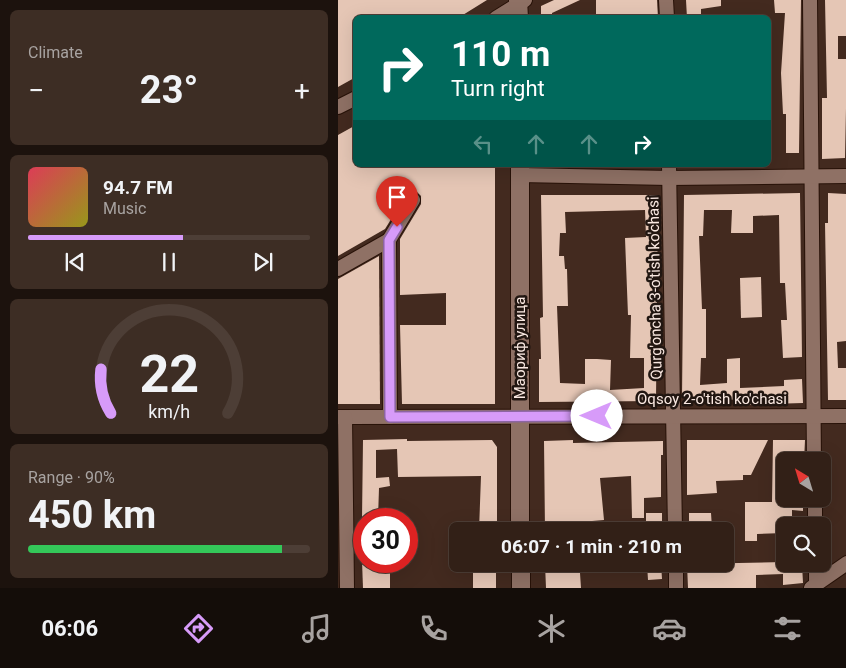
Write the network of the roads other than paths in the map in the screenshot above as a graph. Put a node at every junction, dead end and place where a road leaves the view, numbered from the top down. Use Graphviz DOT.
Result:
graph roads {
  1 [pos="666,0"];
  2 [pos="810,0"];
  3 [pos="520,5"];
  4 [pos="502,15"];
  5 [pos="666,15"];
  6 [pos="353,100"];
  7 [pos="338,107"];
  8 [pos="520,170"];
  9 [pos="669,172"];
  10 [pos="846,176"];
  11 [pos="811,177"];
  12 [pos="413,200"];
  13 [pos="389,240"];
  14 [pos="338,269"];
  15 [pos="520,415"];
  16 [pos="673,416"];
  17 [pos="813,416"];
  18 [pos="846,416"];
  19 [pos="342,417"];
  20 [pos="390,417"];
  21 [pos="814,452"];
  22 [pos="520,522"];
  23 [pos="675,522"];
  24 [pos="846,563"];
  25 [pos="521,572"];
  26 [pos="676,572"];
  27 [pos="815,572"];
  28 [pos="814,586"];
  29 [pos="347,588"];
  30 [pos="521,588"];
  31 [pos="676,588"];
  1 -- 5 [label="street"];
  2 -- 11 [label="street"];
  3 -- 4 [label="street"];
  6 -- 7 [label="street"];
  8 -- 9 [label="street"];
  8 -- 15 [label="street, Маориф улица"];
  9 -- 11 [label="street"];
  9 -- 16 [label="street, Qurg'oncha 3-o'tish ko'chasi"];
  10 -- 11 [label="street"];
  11 -- 17 [label="street"];
  12 -- 13 [label="street"];
  13 -- 14 [label="street"];
  13 -- 20 [label="street"];
  15 -- 16 [label="street, Oqsoy 2-o'tish ko'chasi"];
  15 -- 20 [label="street, Oqsoy 2-o'tish ko'chasi"];
  15 -- 22 [label="street, Маориф улица"];
  16 -- 17 [label="street, Oqsoy 2-o'tish ko'chasi"];
  16 -- 23 [label="street, Qurg'oncha 3-o'tish ko'chasi"];
  17 -- 18 [label="street, Oqsoy 2-o'tish ko'chasi"];
  17 -- 21 [label="street"];
  19 -- 20 [label="street, Oqsoy 2-o'tish ko'chasi"];
  19 -- 29 [label="street"];
  24 -- 28 [label="street"];
  25 -- 30 [label="street"];
  26 -- 31 [label="street"];
  27 -- 28 [label="street"];
}
